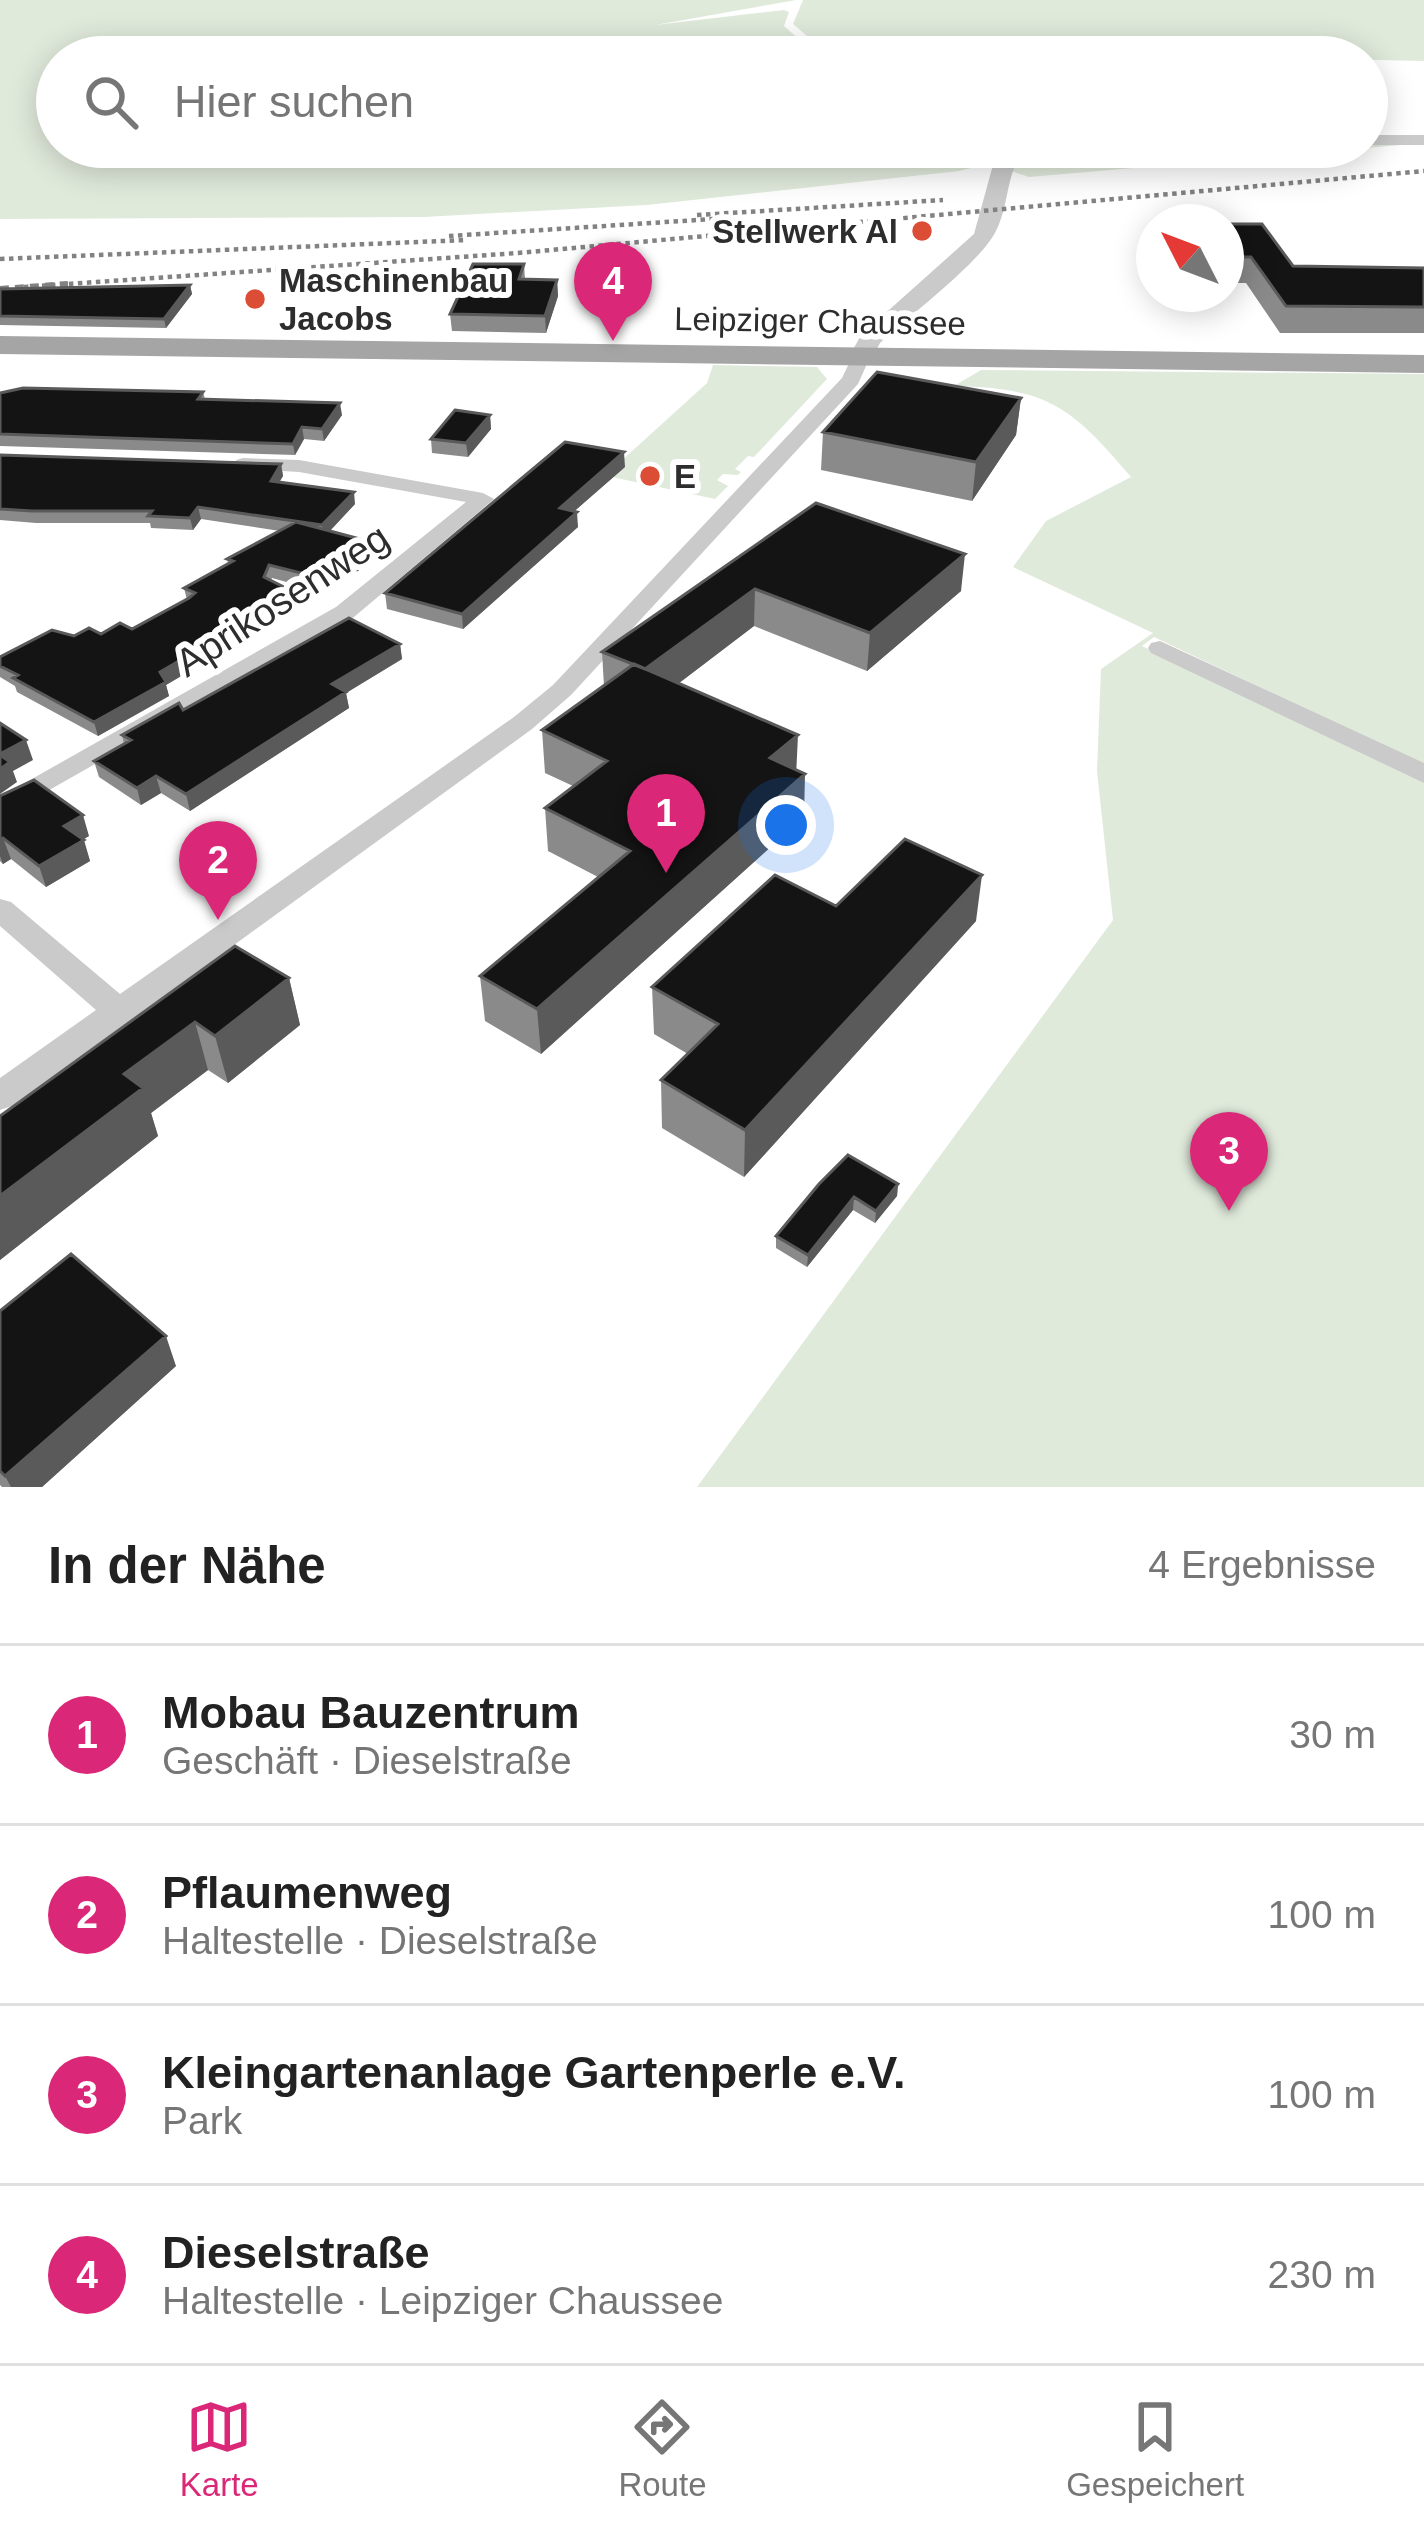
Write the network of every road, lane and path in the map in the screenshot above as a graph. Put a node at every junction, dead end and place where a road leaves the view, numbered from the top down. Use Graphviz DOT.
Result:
graph roads {
  1 [pos="1388,140"];
  2 [pos="1424,140"];
  3 [pos="1002,168"];
  4 [pos="0,344"];
  5 [pos="861,357"];
  6 [pos="1424,364"];
  7 [pos="209,463"];
  8 [pos="1160,648"];
  9 [pos="1424,773"];
  10 [pos="0,809"];
  11 [pos="0,909"];
  12 [pos="119,1012"];
  13 [pos="0,1096"];
  1 -- 2 [label="street"];
  3 -- 5 [label="street"];
  4 -- 5 [label="main road, Leipziger Chaussee"];
  5 -- 6 [label="main road, Leipziger Chaussee"];
  5 -- 12 [label="street"];
  7 -- 10 [label="street, Aprikosenweg"];
  8 -- 9 [label="street"];
  11 -- 12 [label="street"];
  12 -- 13 [label="street"];
}
